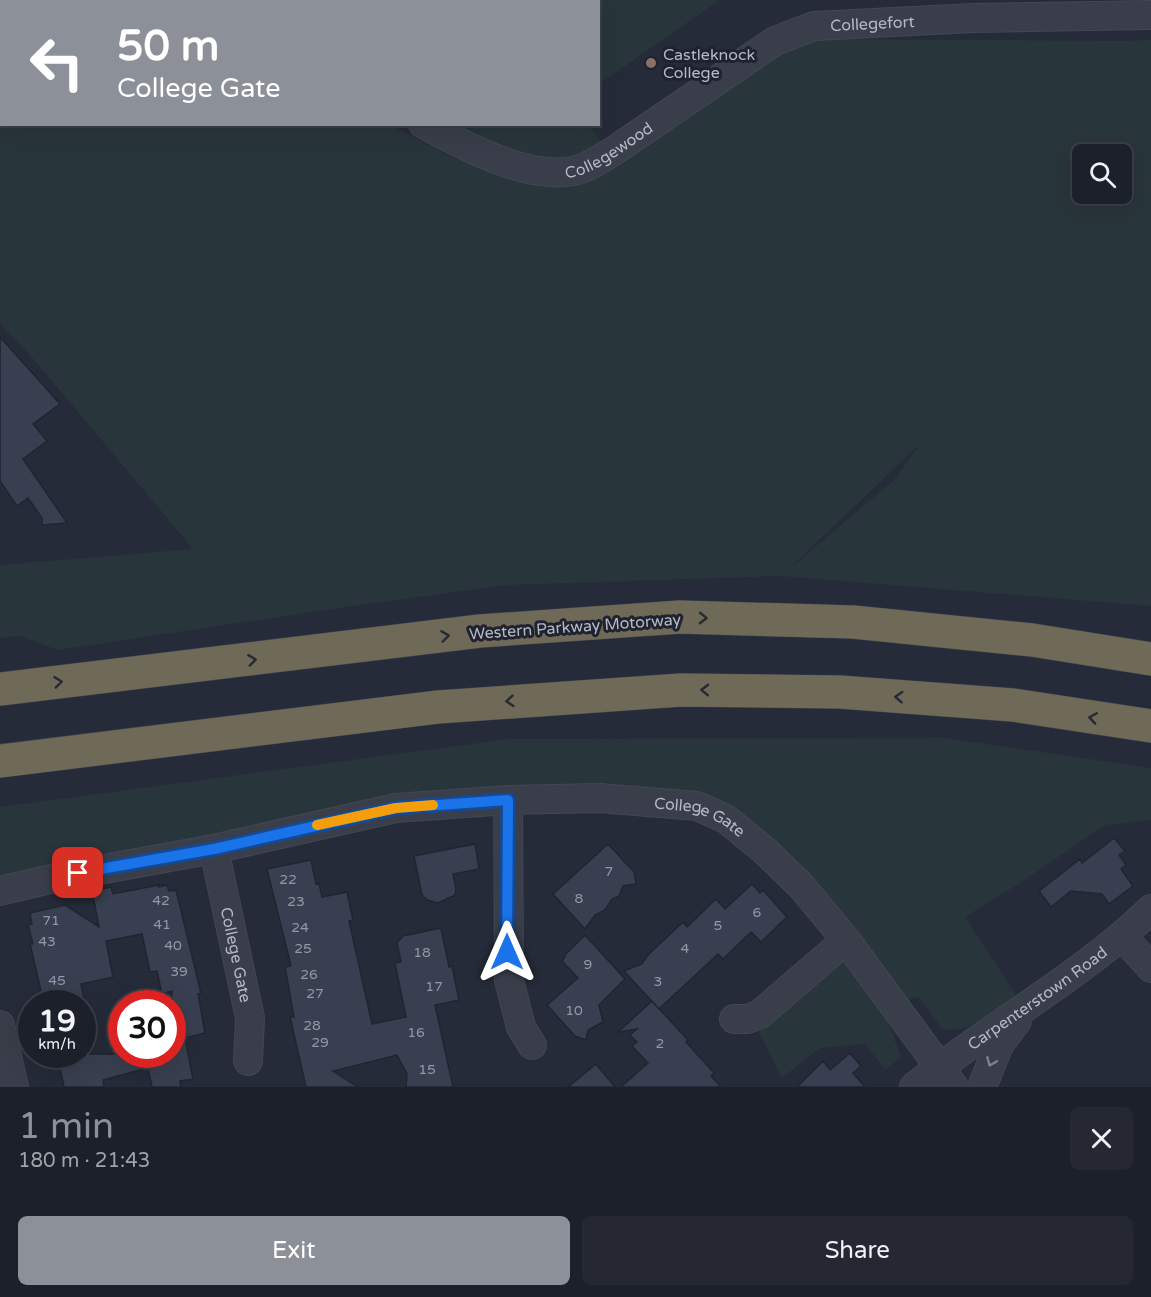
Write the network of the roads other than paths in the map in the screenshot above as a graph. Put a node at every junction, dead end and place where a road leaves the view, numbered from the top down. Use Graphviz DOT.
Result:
graph roads {
  1 [pos="972,9"];
  2 [pos="1028,9"];
  3 [pos="1151,15"];
  4 [pos="775,41"];
  5 [pos="427,126"];
  6 [pos="1151,659"];
  7 [pos="0,689"];
  8 [pos="1151,726"];
  9 [pos="0,761"];
  10 [pos="508,800"];
  11 [pos="214,849"];
  12 [pos="0,891"];
  13 [pos="1151,909"];
  14 [pos="1123,937"];
  15 [pos="846,940"];
  16 [pos="1151,968"];
  17 [pos="1029,1006"];
  18 [pos="734,1019"];
  19 [pos="0,1025"];
  20 [pos="532,1046"];
  21 [pos="248,1061"];
  22 [pos="947,1077"];
  23 [pos="15,1087"];
  24 [pos="914,1087"];
  25 [pos="982,1087"];
  1 -- 2 [label="street, Collegefort"];
  1 -- 4 [label="street, Collegefort"];
  2 -- 3 [label="street, Collegefort"];
  4 -- 5 [label="street, Collegewood"];
  7 -- 6 [label="highway, Western Parkway Motorway, one-way"];
  8 -- 9 [label="highway, one-way"];
  10 -- 11 [label="street, College Gate"];
  10 -- 15 [label="street, College Gate"];
  10 -- 20 [label="street"];
  11 -- 12 [label="street, College Gate"];
  11 -- 21 [label="street, College Gate"];
  13 -- 14 [label="street, Carpenterstown Road"];
  14 -- 16 [label="street"];
  14 -- 17 [label="street, Carpenterstown Road"];
  15 -- 18 [label="street"];
  15 -- 22 [label="street, College Gate"];
  17 -- 22 [label="street, Carpenterstown Road"];
  17 -- 25 [label="street, one-way"];
  19 -- 23 [label="street"];
  22 -- 24 [label="street, Carpenterstown Road"];
}
